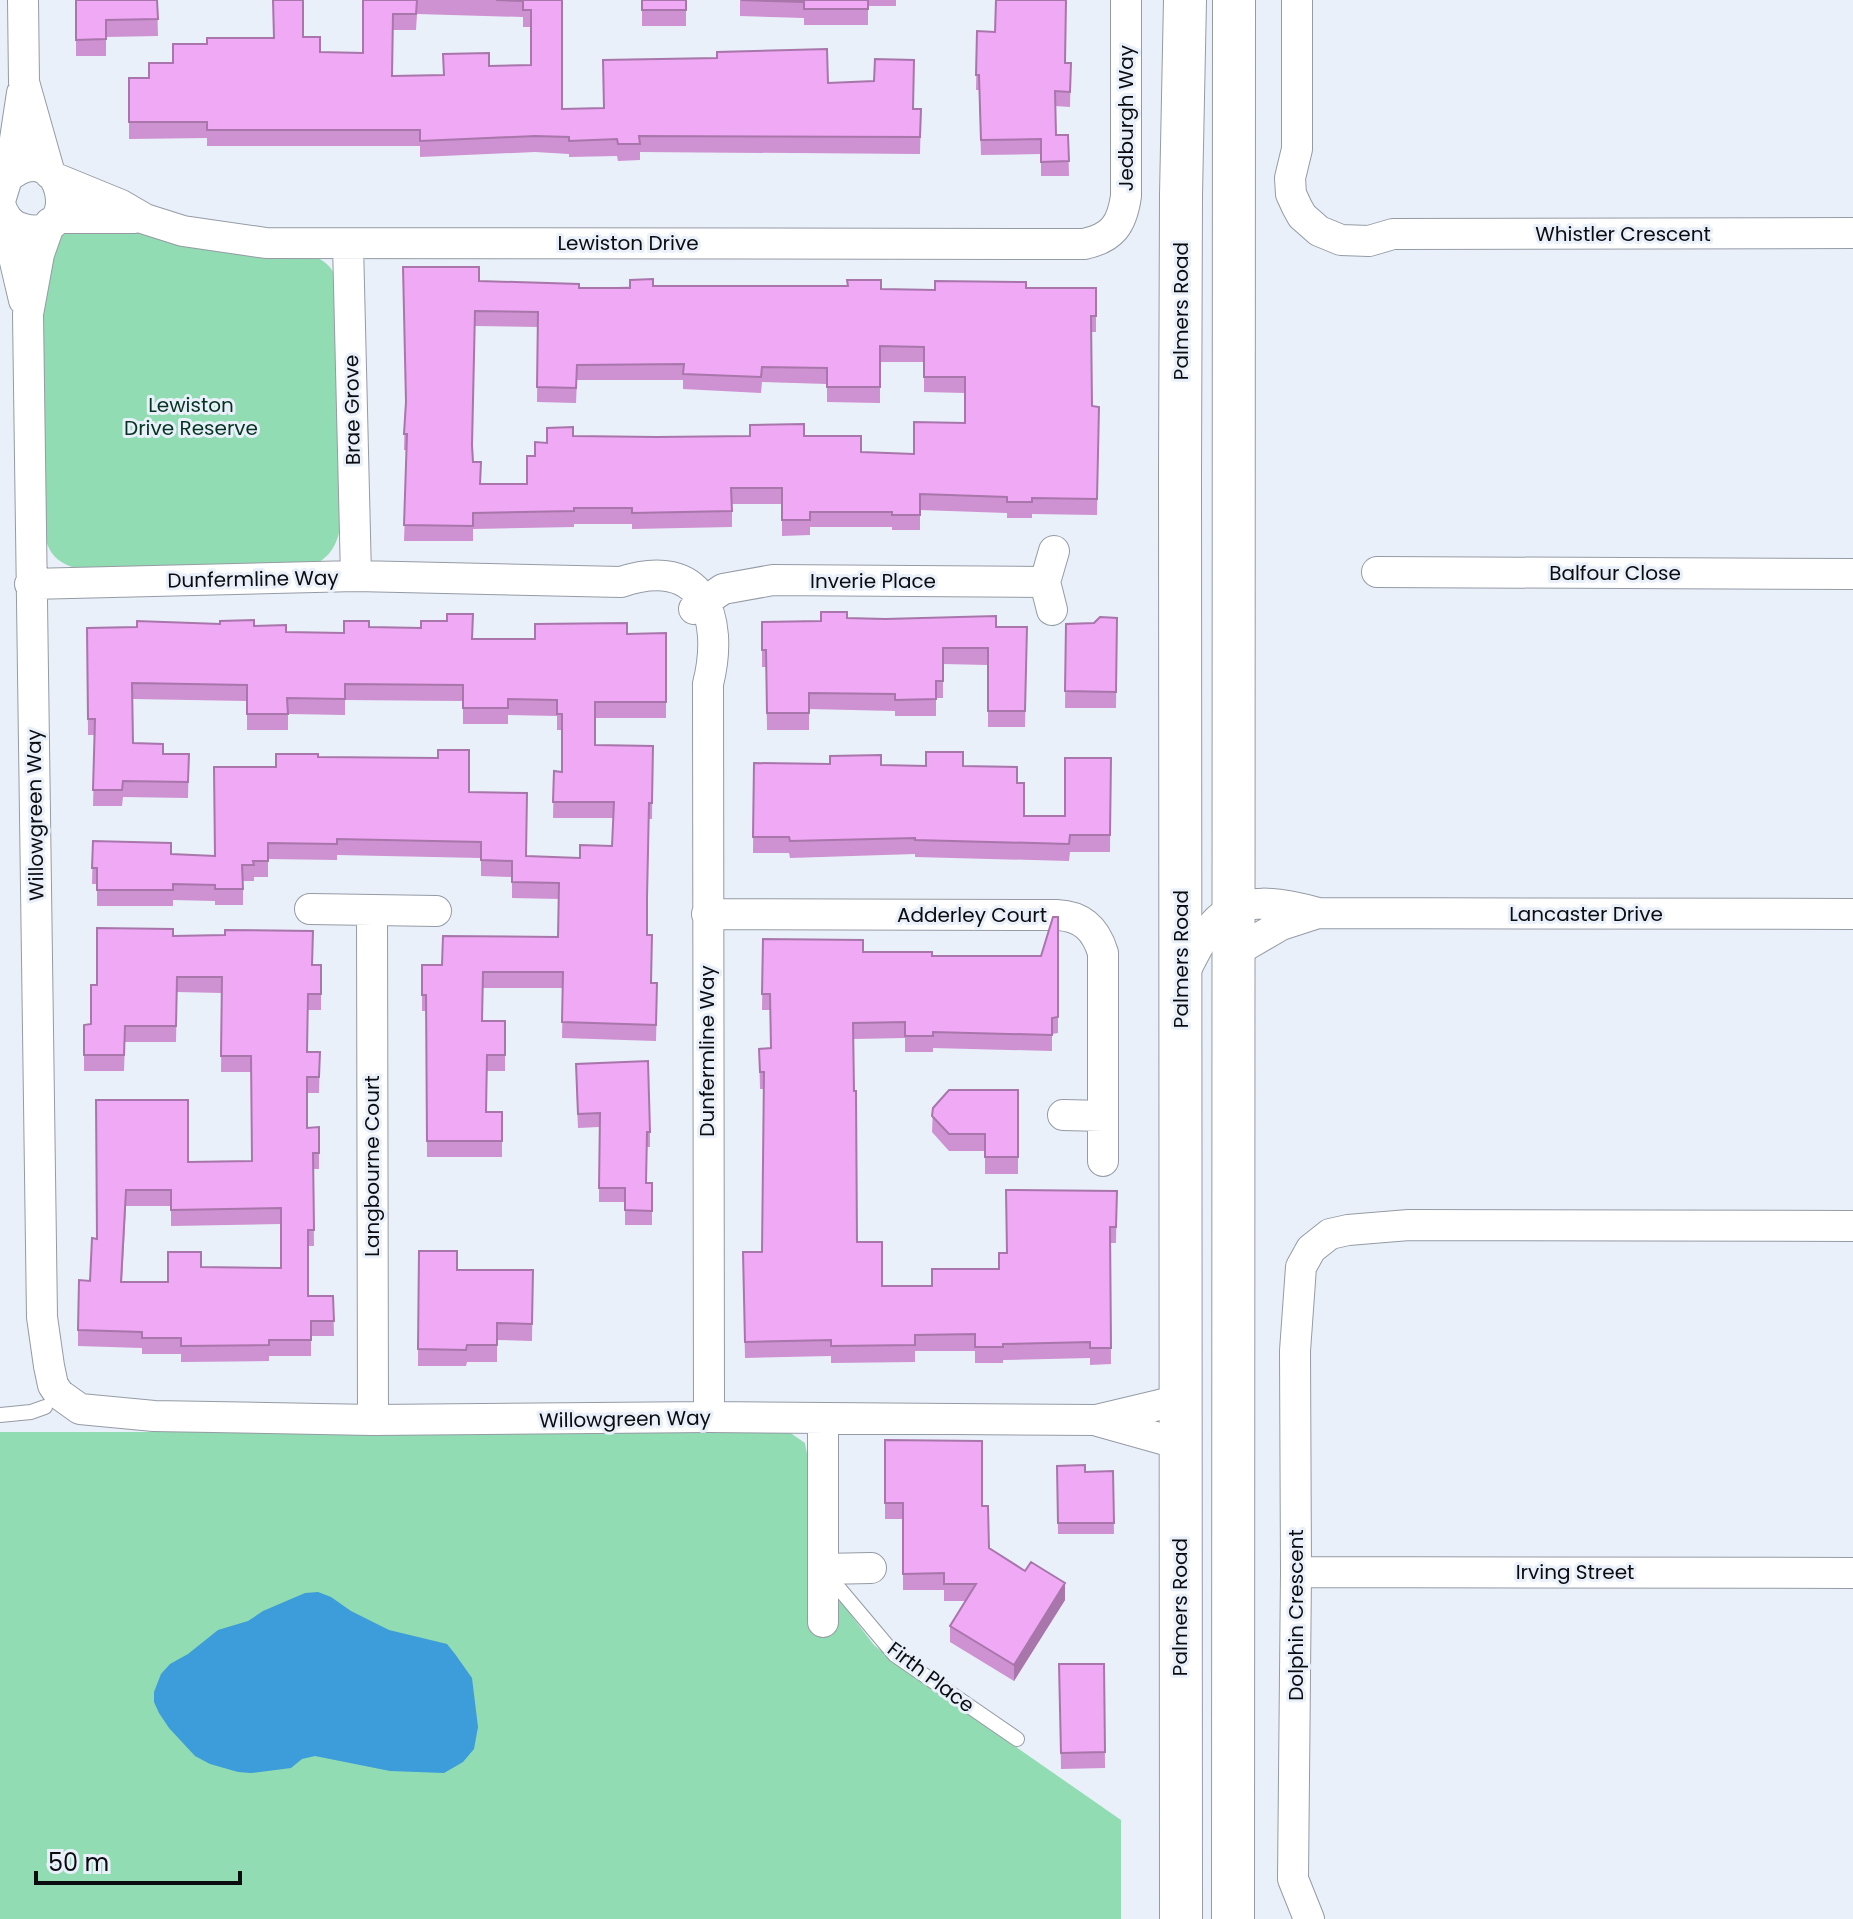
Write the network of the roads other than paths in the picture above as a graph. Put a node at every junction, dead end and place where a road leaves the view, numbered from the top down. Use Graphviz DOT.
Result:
graph roads {
  1 [pos="23,0"];
  2 [pos="1126,0"];
  3 [pos="1185,0"];
  4 [pos="1234,0"];
  5 [pos="1297,0"];
  6 [pos="24,82"];
  7 [pos="53,176"];
  8 [pos="2,201"];
  9 [pos="145,219"];
  10 [pos="53,221"];
  11 [pos="1111,232"];
  12 [pos="1853,233"];
  13 [pos="348,244"];
  14 [pos="28,314"];
  15 [pos="1054,551"];
  16 [pos="1377,572"];
  17 [pos="1853,574"];
  18 [pos="356,576"];
  19 [pos="30,584"];
  20 [pos="700,604"];
  21 [pos="310,909"];
  22 [pos="372,911"];
  23 [pos="436,911"];
  24 [pos="1233,911"];
  25 [pos="1318,913"];
  26 [pos="707,914"];
  27 [pos="1853,914"];
  28 [pos="1233,953"];
  29 [pos="1180,980"];
  30 [pos="1063,1115"];
  31 [pos="1103,1116"];
  32 [pos="1103,1161"];
  33 [pos="1853,1226"];
  34 [pos="52,1400"];
  35 [pos="1180,1400"];
  36 [pos="0,1415"];
  37 [pos="709,1417"];
  38 [pos="823,1419"];
  39 [pos="373,1420"];
  40 [pos="1096,1420"];
  41 [pos="1180,1444"];
  42 [pos="871,1568"];
  43 [pos="823,1569"];
  44 [pos="1296,1572"];
  45 [pos="1853,1573"];
  46 [pos="823,1622"];
  47 [pos="1017,1739"];
  48 [pos="1293,1879"];
  49 [pos="1181,1919"];
  50 [pos="1233,1919"];
  51 [pos="1288,1919"];
  52 [pos="1309,1919"];
  1 -- 6 [label="street, Willowgreen Way"];
  2 -- 11 [label="street, Jedburgh Way"];
  3 -- 29 [label="main road, Palmers Road"];
  4 -- 24 [label="main road"];
  5 -- 12 [label="street, Whistler Crescent"];
  6 -- 7 [label="street, Willowgreen Way"];
  6 -- 8 [label="street, Willowgreen Way"];
  7 -- 8 [label="street"];
  7 -- 9 [label="street, Lewiston Drive"];
  7 -- 10 [label="street"];
  8 -- 10 [label="street"];
  8 -- 14 [label="street, Willowgreen Way"];
  9 -- 10 [label="street, Lewiston Drive"];
  9 -- 13 [label="street, Lewiston Drive"];
  10 -- 14 [label="street, Willowgreen Way"];
  11 -- 13 [label="street, Lewiston Drive"];
  13 -- 18 [label="street, Brae Grove"];
  14 -- 19 [label="street, Willowgreen Way"];
  15 -- 20 [label="street, Inverie Place"];
  16 -- 17 [label="street, Balfour Close"];
  18 -- 19 [label="street, Dunfermline Way"];
  18 -- 20 [label="street, Dunfermline Way"];
  19 -- 34 [label="street, Willowgreen Way"];
  20 -- 26 [label="street, Dunfermline Way"];
  21 -- 22 [label="street"];
  22 -- 23 [label="street"];
  22 -- 39 [label="street, Langbourne Court"];
  24 -- 25 [label="street, Lancaster Drive"];
  24 -- 28 [label="main road"];
  24 -- 29 [label="street"];
  25 -- 27 [label="street, Lancaster Drive"];
  25 -- 28 [label="street, Lancaster Drive"];
  26 -- 31 [label="street, Adderley Court"];
  26 -- 37 [label="street, Dunfermline Way"];
  28 -- 50 [label="main road"];
  29 -- 35 [label="main road, Palmers Road"];
  30 -- 31 [label="street"];
  31 -- 32 [label="street, Adderley Court"];
  33 -- 44 [label="street, Dolphin Crescent"];
  34 -- 36 [label="lane"];
  34 -- 39 [label="street, Willowgreen Way"];
  35 -- 40 [label="street, Willowgreen Way"];
  35 -- 41 [label="main road, Palmers Road"];
  37 -- 38 [label="street, Willowgreen Way"];
  37 -- 39 [label="street, Willowgreen Way"];
  38 -- 40 [label="street, Willowgreen Way"];
  38 -- 43 [label="street"];
  40 -- 41 [label="street, Willowgreen Way"];
  41 -- 49 [label="main road, Palmers Road"];
  42 -- 43 [label="street"];
  43 -- 46 [label="street"];
  43 -- 47 [label="lane, Firth Place"];
  44 -- 45 [label="street, Irving Street"];
  44 -- 48 [label="street, Dolphin Crescent"];
  48 -- 51 [label="street, Dolphin Crescent"];
  48 -- 52 [label="street, Dolphin Crescent"];
}
